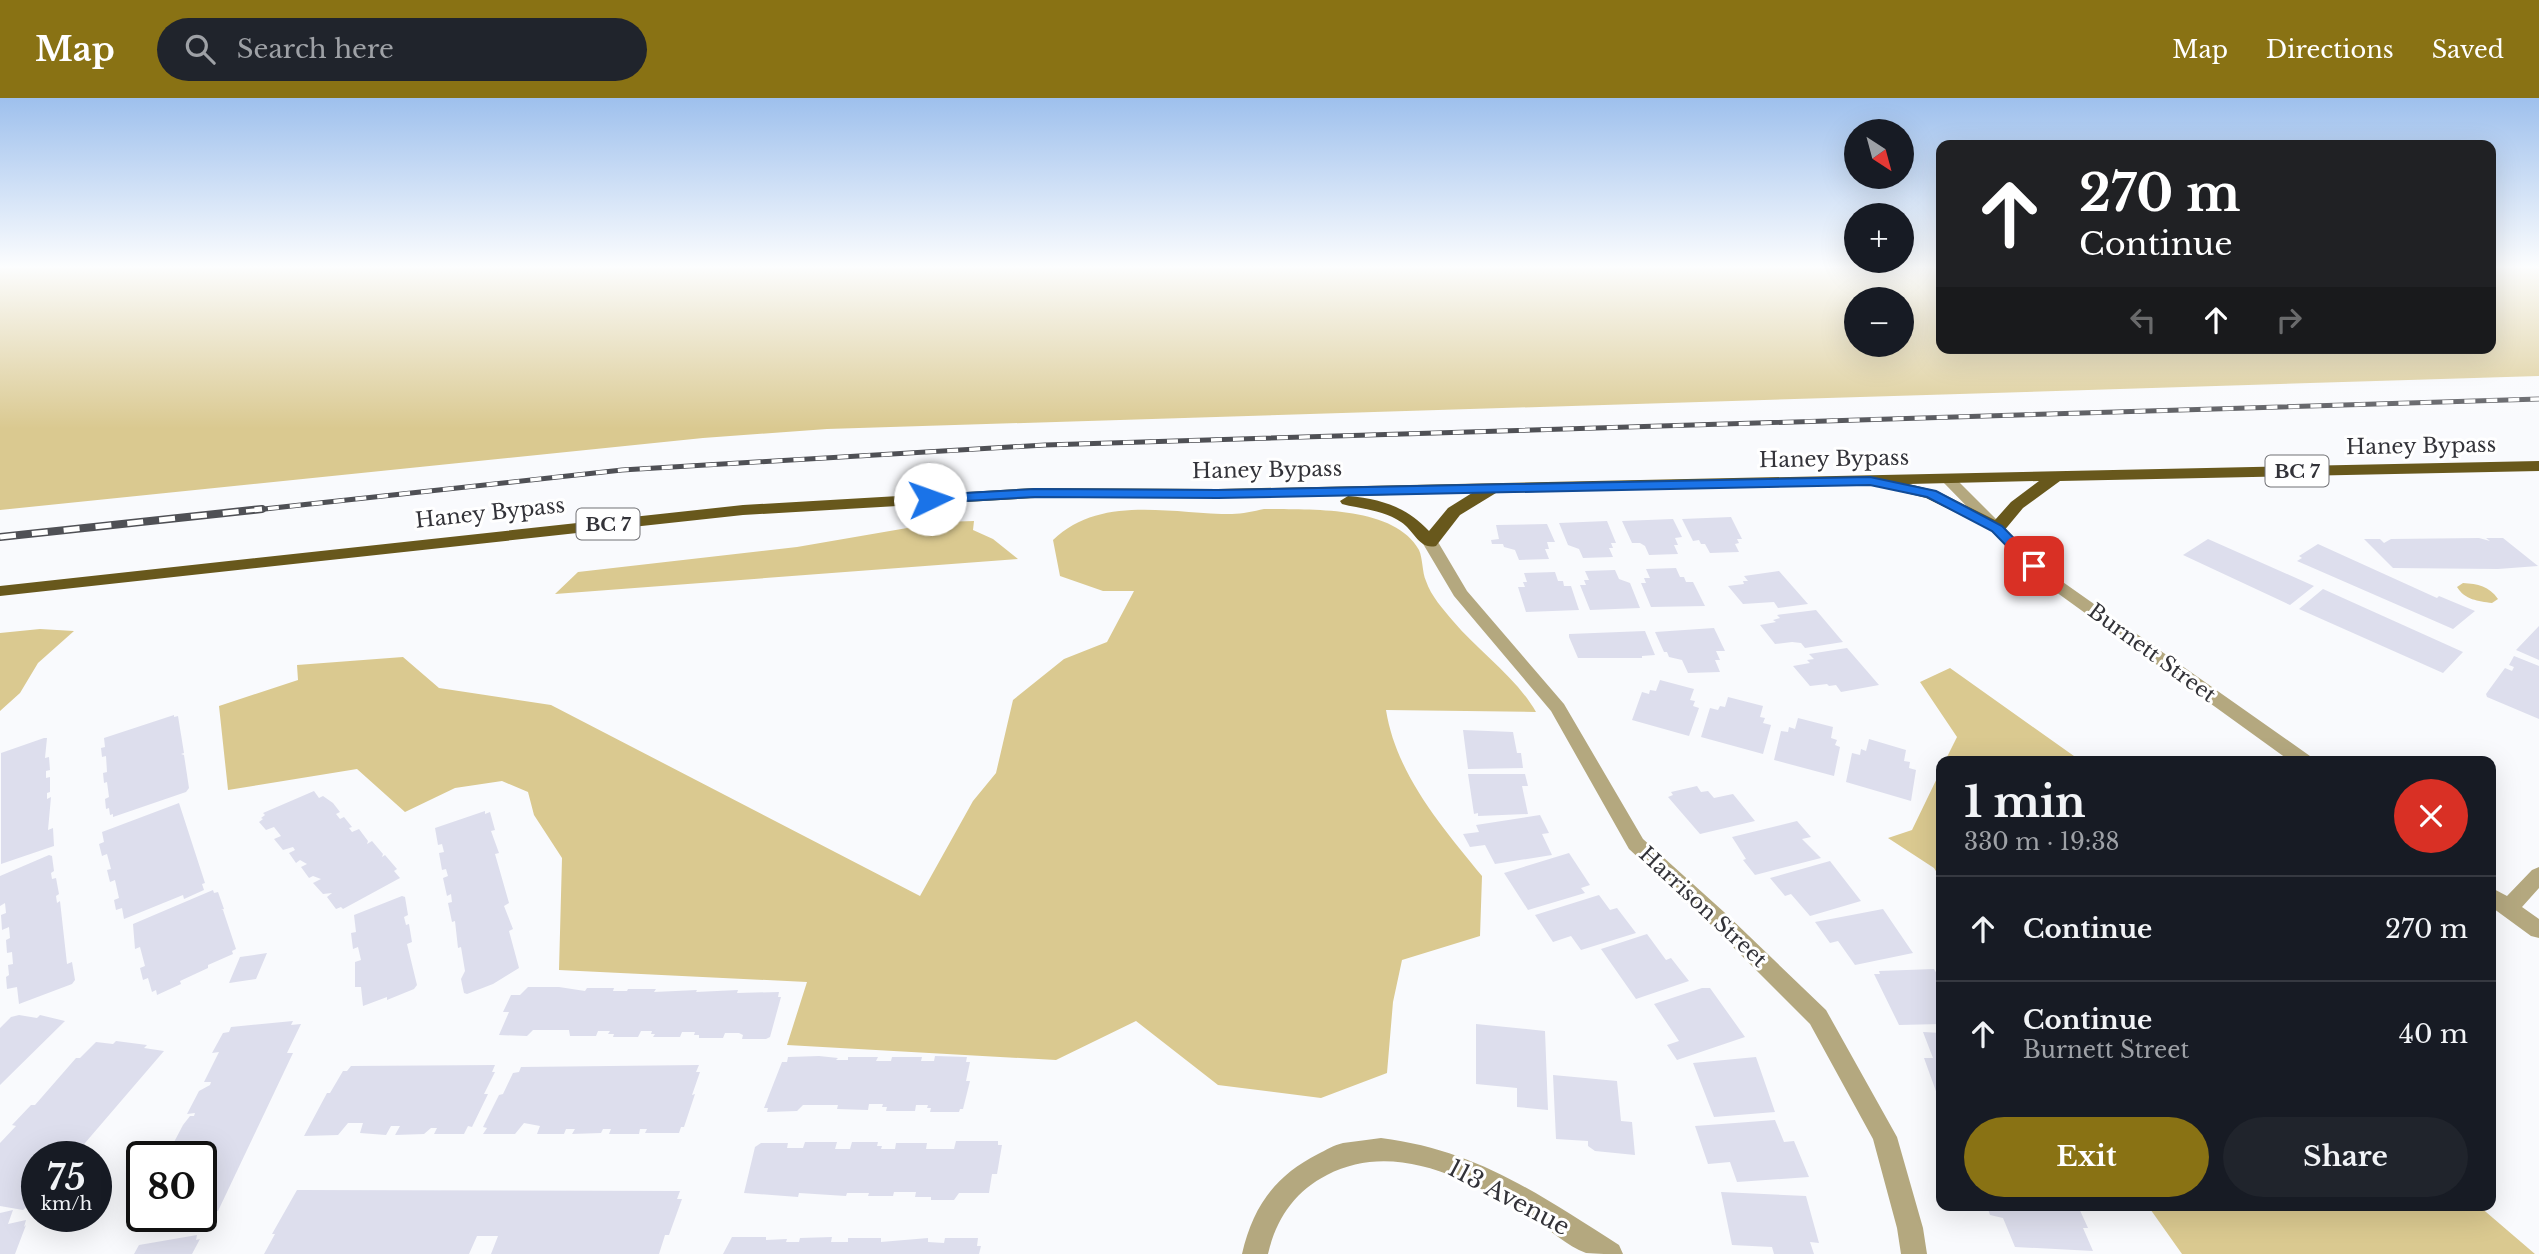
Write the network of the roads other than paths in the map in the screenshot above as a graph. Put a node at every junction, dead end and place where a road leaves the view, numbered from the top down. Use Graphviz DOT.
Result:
graph roads {
  1 [pos="2539,466"];
  2 [pos="2055,477"];
  3 [pos="1948,479"];
  4 [pos="1870,481"];
  5 [pos="1503,488"];
  6 [pos="1218,494"];
  7 [pos="1997,528"];
  8 [pos="1430,542"];
  9 [pos="0,591"];
  10 [pos="2296,756"];
  11 [pos="2539,875"];
  12 [pos="2496,899"];
  13 [pos="2508,908"];
  14 [pos="2539,930"];
  15 [pos="1255,1254"];
  16 [pos="1610,1254"];
  17 [pos="1914,1254"];
  1 -- 2 [label="highway, Haney Bypass / BC 7"];
  2 -- 3 [label="highway, Haney Bypass / BC 7"];
  2 -- 7 [label="highway"];
  3 -- 4 [label="highway, Haney Bypass / BC 7"];
  3 -- 7 [label="street, Burnett Street"];
  4 -- 5 [label="highway, Haney Bypass / BC 7"];
  4 -- 7 [label="highway"];
  5 -- 6 [label="highway, Haney Bypass / BC 7"];
  5 -- 8 [label="highway"];
  6 -- 8 [label="highway"];
  6 -- 9 [label="highway, Haney Bypass / BC 7"];
  7 -- 10 [label="street, Burnett Street"];
  8 -- 17 [label="street, Harrison Street"];
  11 -- 13 [label="street"];
  12 -- 13 [label="street"];
  13 -- 14 [label="street"];
  15 -- 16 [label="street, 113 Avenue"];
}
